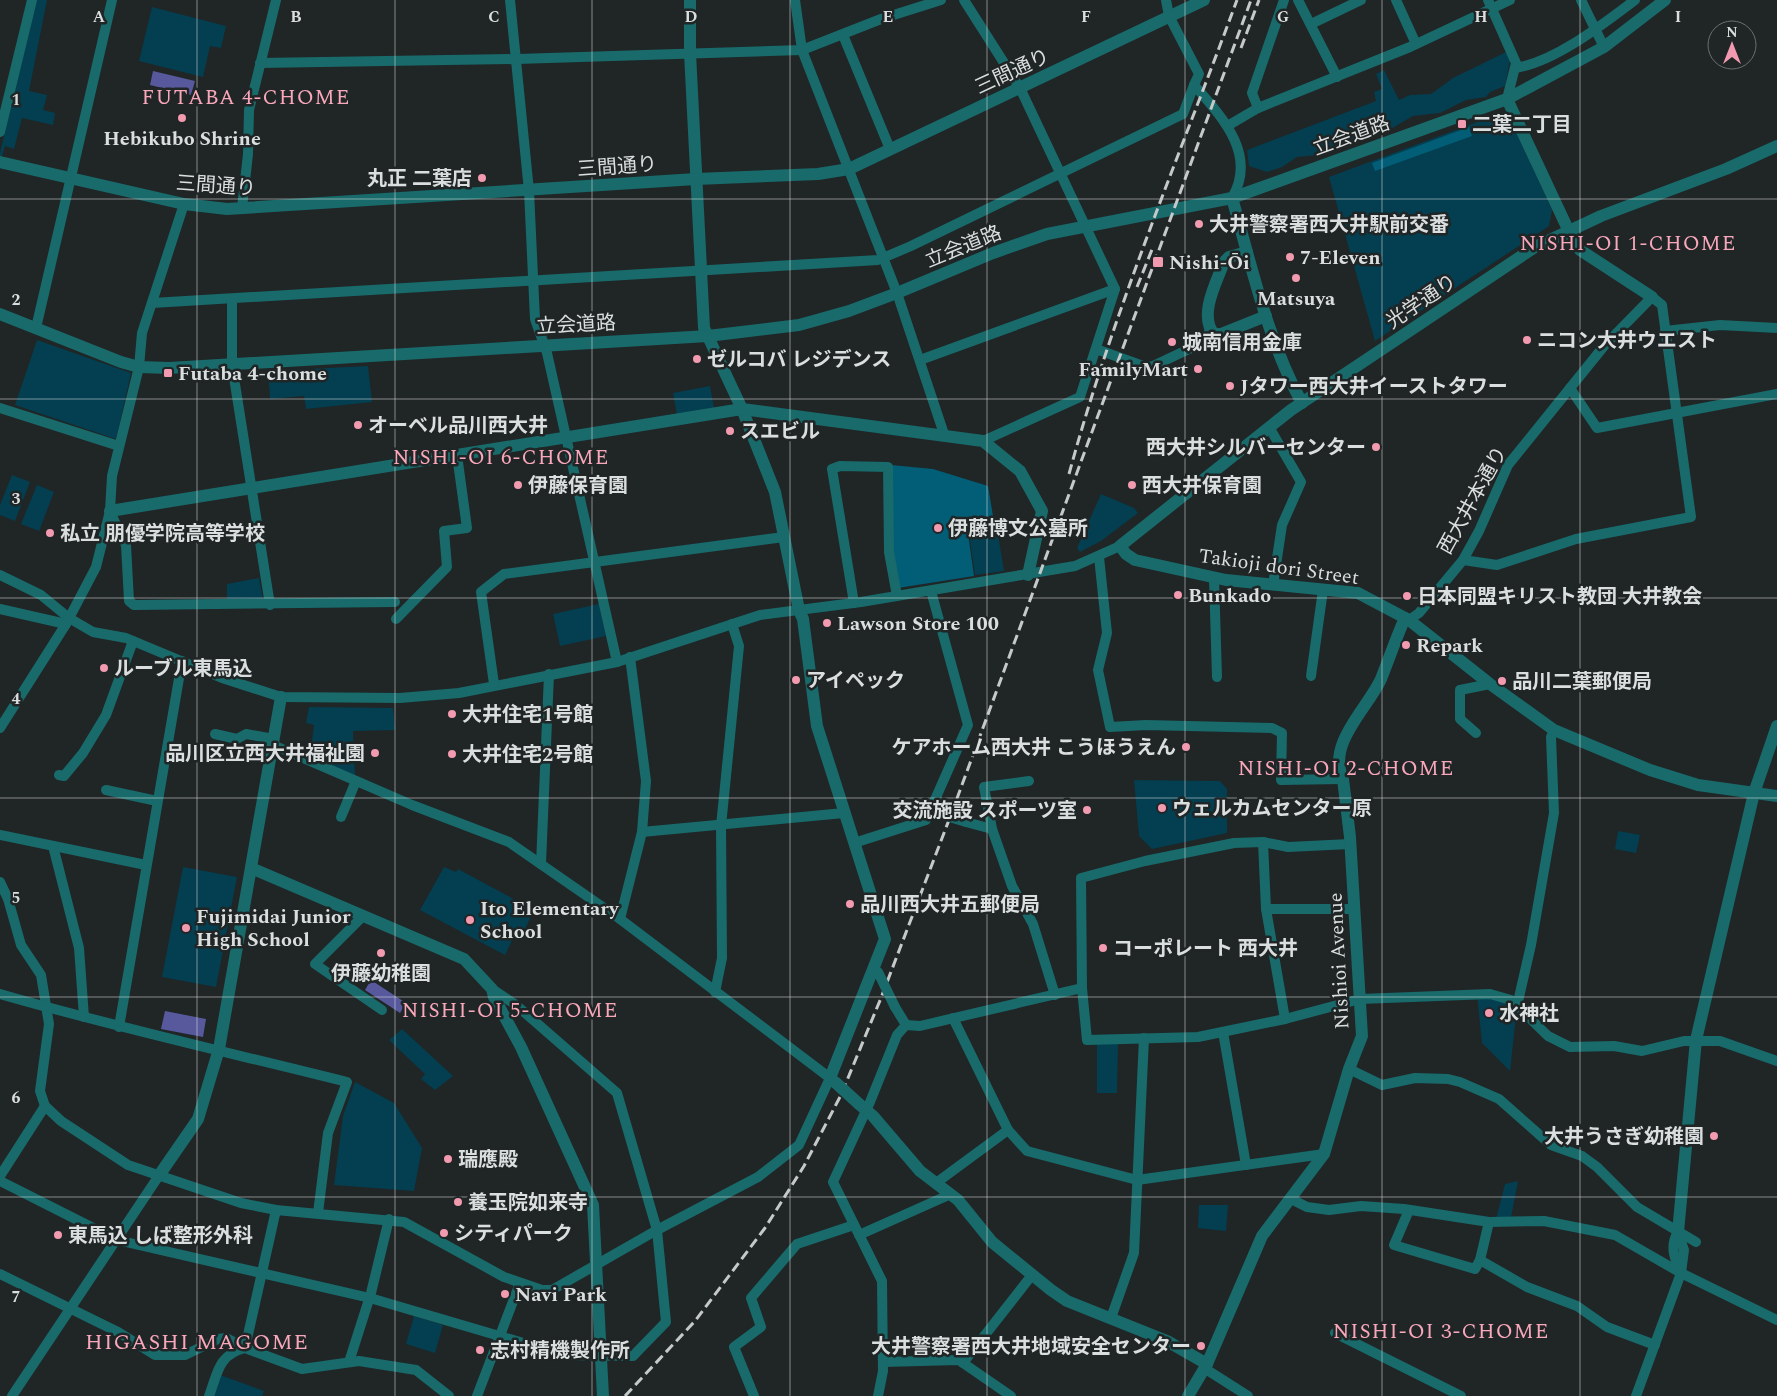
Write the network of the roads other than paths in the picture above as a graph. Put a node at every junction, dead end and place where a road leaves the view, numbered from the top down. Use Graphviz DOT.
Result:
graph roads {
  1 [pos="32,0"];
  2 [pos="112,0"];
  3 [pos="276,0"];
  4 [pos="510,0"];
  5 [pos="690,0"];
  6 [pos="795,0"];
  7 [pos="941,0"];
  8 [pos="964,0"];
  9 [pos="1166,0"];
  10 [pos="1204,0"];
  11 [pos="1284,0"];
  12 [pos="1298,0"];
  13 [pos="1361,0"];
  14 [pos="1396,0"];
  15 [pos="1510,0"];
  16 [pos="1581,0"];
  17 [pos="1635,0"];
  18 [pos="1665,0"];
  19 [pos="1490,4"];
  20 [pos="1169,16"];
  21 [pos="1311,24"];
  22 [pos="1595,30"];
  23 [pos="843,35"];
  24 [pos="1416,44"];
  25 [pos="1604,47"];
  26 [pos="802,50"];
  27 [pos="690,53"];
  28 [pos="517,59"];
  29 [pos="260,63"];
  30 [pos="1514,68"];
  31 [pos="1337,77"];
  32 [pos="1194,85"];
  33 [pos="1020,88"];
  34 [pos="1507,99"];
  35 [pos="1258,108"];
  36 [pos="1229,125"];
  37 [pos="0,132"];
  38 [pos="1777,146"];
  39 [pos="890,150"];
  40 [pos="0,162"];
  41 [pos="849,168"];
  42 [pos="1062,172"];
  43 [pos="71,178"];
  44 [pos="696,179"];
  45 [pos="529,191"];
  46 [pos="1232,198"];
  47 [pos="184,204"];
  48 [pos="242,208"];
  49 [pos="1087,227"];
  50 [pos="1569,231"];
  51 [pos="1247,252"];
  52 [pos="884,259"];
  53 [pos="702,271"];
  54 [pos="533,280"];
  55 [pos="1115,289"];
  56 [pos="898,293"];
  57 [pos="1652,297"];
  58 [pos="232,299"];
  59 [pos="152,303"];
  60 [pos="0,314"];
  61 [pos="1266,316"];
  62 [pos="36,328"];
  63 [pos="1210,328"];
  64 [pos="1777,328"];
  65 [pos="1665,331"];
  66 [pos="708,336"];
  67 [pos="545,345"];
  68 [pos="1096,349"];
  69 [pos="920,360"];
  70 [pos="232,364"];
  71 [pos="139,367"];
  72 [pos="1570,388"];
  73 [pos="1777,394"];
  74 [pos="1302,403"];
  75 [pos="0,408"];
  76 [pos="742,409"];
  77 [pos="1676,412"];
  78 [pos="1269,427"];
  79 [pos="944,434"];
  80 [pos="567,437"];
  81 [pos="983,441"];
  82 [pos="119,446"];
  83 [pos="457,455"];
  84 [pos="253,489"];
  85 [pos="110,511"];
  86 [pos="784,537"];
  87 [pos="1120,546"];
  88 [pos="1099,557"];
  89 [pos="1463,560"];
  90 [pos="596,562"];
  91 [pos="0,575"];
  92 [pos="1028,575"];
  93 [pos="1214,578"];
  94 [pos="1273,585"];
  95 [pos="1323,590"];
  96 [pos="931,591"];
  97 [pos="897,596"];
  98 [pos="395,602"];
  99 [pos="854,603"];
  100 [pos="270,604"];
  101 [pos="0,608"];
  102 [pos="799,610"];
  103 [pos="396,619"];
  104 [pos="1407,619"];
  105 [pos="67,621"];
  106 [pos="732,624"];
  107 [pos="134,641"];
  108 [pos="630,657"];
  109 [pos="182,661"];
  110 [pos="617,662"];
  111 [pos="549,674"];
  112 [pos="1311,676"];
  113 [pos="1217,678"];
  114 [pos="494,684"];
  115 [pos="1490,684"];
  116 [pos="281,697"];
  117 [pos="1777,726"];
  118 [pos="0,728"];
  119 [pos="1554,730"];
  120 [pos="1476,733"];
  121 [pos="215,734"];
  122 [pos="274,742"];
  123 [pos="59,775"];
  124 [pos="1343,779"];
  125 [pos="356,781"];
  126 [pos="1029,781"];
  127 [pos="106,790"];
  128 [pos="1754,793"];
  129 [pos="1777,796"];
  130 [pos="157,801"];
  131 [pos="844,813"];
  132 [pos="937,813"];
  133 [pos="341,817"];
  134 [pos="721,826"];
  135 [pos="992,829"];
  136 [pos="642,832"];
  137 [pos="0,834"];
  138 [pos="1263,842"];
  139 [pos="854,843"];
  140 [pos="1350,844"];
  141 [pos="53,846"];
  142 [pos="542,864"];
  143 [pos="146,865"];
  144 [pos="251,868"];
  145 [pos="0,882"];
  146 [pos="1266,909"];
  147 [pos="1354,910"];
  148 [pos="364,916"];
  149 [pos="620,919"];
  150 [pos="876,968"];
  151 [pos="1082,988"];
  152 [pos="492,989"];
  153 [pos="715,992"];
  154 [pos="0,994"];
  155 [pos="1055,995"];
  156 [pos="1360,999"];
  157 [pos="1517,1006"];
  158 [pos="47,1007"];
  159 [pos="382,1010"];
  160 [pos="84,1017"];
  161 [pos="953,1018"];
  162 [pos="1285,1019"];
  163 [pos="906,1025"];
  164 [pos="119,1027"];
  165 [pos="1223,1032"];
  166 [pos="1144,1038"];
  167 [pos="1696,1040"];
  168 [pos="219,1049"];
  169 [pos="1777,1061"];
  170 [pos="1350,1069"];
  171 [pos="833,1080"];
  172 [pos="46,1106"];
  173 [pos="863,1108"];
  174 [pos="1008,1130"];
  175 [pos="1324,1154"];
  176 [pos="1246,1165"];
  177 [pos="160,1174"];
  178 [pos="0,1176"];
  179 [pos="1137,1180"];
  180 [pos="0,1181"];
  181 [pos="936,1183"];
  182 [pos="951,1194"];
  183 [pos="1291,1199"];
  184 [pos="276,1210"];
  185 [pos="1409,1210"];
  186 [pos="318,1213"];
  187 [pos="389,1219"];
  188 [pos="1489,1222"];
  189 [pos="854,1225"];
  190 [pos="657,1230"];
  191 [pos="1678,1232"];
  192 [pos="859,1235"];
  193 [pos="117,1240"];
  194 [pos="1696,1242"];
  195 [pos="1480,1260"];
  196 [pos="597,1264"];
  197 [pos="1681,1273"];
  198 [pos="0,1274"];
  199 [pos="262,1274"];
  200 [pos="1032,1275"];
  201 [pos="520,1283"];
  202 [pos="370,1298"];
  203 [pos="71,1308"];
  204 [pos="1112,1318"];
  205 [pos="1777,1320"];
  206 [pos="1336,1334"];
  207 [pos="498,1336"];
  208 [pos="1655,1346"];
  209 [pos="245,1348"];
  210 [pos="602,1357"];
  211 [pos="349,1362"];
  212 [pos="883,1362"];
  213 [pos="963,1363"];
  214 [pos="1205,1366"];
  215 [pos="12,1396"];
  216 [pos="209,1396"];
  217 [pos="449,1396"];
  218 [pos="477,1396"];
  219 [pos="604,1396"];
  220 [pos="754,1396"];
  221 [pos="878,1396"];
  222 [pos="1011,1396"];
  223 [pos="1188,1396"];
  224 [pos="1248,1396"];
  225 [pos="1461,1396"];
  226 [pos="1636,1396"];
  1 -- 37 [label="street"];
  2 -- 43 [label="street"];
  3 -- 29 [label="street"];
  4 -- 28 [label="street"];
  5 -- 27 [label="street"];
  6 -- 26 [label="street"];
  7 -- 23 [label="street"];
  8 -- 33 [label="street"];
  9 -- 20 [label="street"];
  10 -- 20 [label="street, 三間通り"];
  11 -- 35 [label="street"];
  12 -- 21 [label="street"];
  13 -- 21 [label="street"];
  14 -- 24 [label="street"];
  15 -- 19 [label="street"];
  16 -- 22 [label="street"];
  17 -- 22 [label="street"];
  18 -- 25 [label="street, 立会道路"];
  19 -- 24 [label="street"];
  19 -- 30 [label="street"];
  20 -- 32 [label="street"];
  20 -- 33 [label="street, 三間通り"];
  21 -- 31 [label="street"];
  22 -- 25 [label="street"];
  22 -- 30 [label="street"];
  23 -- 26 [label="street"];
  23 -- 39 [label="street"];
  24 -- 31 [label="street"];
  25 -- 34 [label="street, 立会道路"];
  26 -- 27 [label="street"];
  26 -- 41 [label="street"];
  27 -- 28 [label="street"];
  27 -- 44 [label="street"];
  28 -- 29 [label="street"];
  28 -- 45 [label="street"];
  29 -- 48 [label="street"];
  30 -- 34 [label="street"];
  31 -- 35 [label="street"];
  32 -- 36 [label="street"];
  32 -- 42 [label="street"];
  33 -- 39 [label="street, 三間通り"];
  33 -- 42 [label="street"];
  34 -- 46 [label="street, 立会道路"];
  34 -- 50 [label="street"];
  35 -- 36 [label="street"];
  36 -- 46 [label="street"];
  38 -- 50 [label="street, 光学通り"];
  39 -- 41 [label="street, 三間通り"];
  40 -- 43 [label="street, 三間通り"];
  41 -- 44 [label="street, 三間通り"];
  41 -- 52 [label="street"];
  42 -- 49 [label="street"];
  42 -- 52 [label="street"];
  43 -- 47 [label="street, 三間通り"];
  43 -- 62 [label="street"];
  44 -- 45 [label="street, 三間通り"];
  44 -- 53 [label="street"];
  45 -- 48 [label="street, 三間通り"];
  45 -- 54 [label="street"];
  46 -- 49 [label="street, 立会道路"];
  46 -- 51 [label="street"];
  47 -- 48 [label="street, 三間通り"];
  47 -- 59 [label="street"];
  49 -- 55 [label="street"];
  49 -- 56 [label="street, 立会道路"];
  50 -- 57 [label="street"];
  50 -- 74 [label="street, 光学通り"];
  51 -- 61 [label="street"];
  51 -- 63 [label="street"];
  52 -- 53 [label="street"];
  52 -- 56 [label="street"];
  53 -- 54 [label="street"];
  53 -- 66 [label="street"];
  54 -- 58 [label="street"];
  54 -- 67 [label="street"];
  55 -- 68 [label="street"];
  55 -- 69 [label="street"];
  56 -- 66 [label="street, 立会道路"];
  56 -- 69 [label="street"];
  57 -- 65 [label="street"];
  57 -- 72 [label="street, 西大井本通り"];
  58 -- 59 [label="street"];
  58 -- 70 [label="street"];
  59 -- 71 [label="street"];
  60 -- 62 [label="street, 立会道路"];
  61 -- 63 [label="street"];
  61 -- 74 [label="street"];
  62 -- 71 [label="street, 立会道路"];
  63 -- 68 [label="street"];
  64 -- 65 [label="street"];
  65 -- 77 [label="street"];
  66 -- 67 [label="street, 立会道路"];
  66 -- 76 [label="street"];
  67 -- 70 [label="street, 立会道路"];
  67 -- 80 [label="street"];
  68 -- 81 [label="street"];
  69 -- 79 [label="street"];
  70 -- 71 [label="street, 立会道路"];
  70 -- 84 [label="street"];
  71 -- 82 [label="street"];
  72 -- 77 [label="street"];
  72 -- 89 [label="street, 西大井本通り"];
  73 -- 77 [label="street"];
  74 -- 78 [label="street, 光学通り"];
  75 -- 82 [label="street"];
  76 -- 79 [label="street"];
  76 -- 80 [label="street"];
  76 -- 86 [label="street"];
  77 -- 89 [label="street"];
  78 -- 87 [label="street, 光学通り"];
  78 -- 94 [label="street"];
  79 -- 81 [label="street"];
  80 -- 83 [label="street"];
  80 -- 90 [label="street"];
  81 -- 92 [label="street"];
  82 -- 85 [label="street"];
  83 -- 84 [label="street"];
  83 -- 103 [label="street"];
  84 -- 85 [label="street"];
  84 -- 100 [label="street"];
  85 -- 100 [label="street"];
  85 -- 105 [label="street"];
  86 -- 90 [label="street"];
  86 -- 102 [label="street"];
  87 -- 88 [label="street"];
  87 -- 93 [label="street, Takioji dori Street"];
  88 -- 92 [label="street"];
  88 -- 124 [label="street"];
  89 -- 104 [label="street, 西大井本通り"];
  90 -- 110 [label="street"];
  90 -- 114 [label="street"];
  91 -- 105 [label="street"];
  92 -- 96 [label="street"];
  93 -- 94 [label="street, Takioji dori Street"];
  93 -- 113 [label="street"];
  94 -- 95 [label="street, Takioji dori Street"];
  95 -- 104 [label="street, Takioji dori Street"];
  95 -- 112 [label="street"];
  96 -- 97 [label="street"];
  96 -- 132 [label="street"];
  97 -- 99 [label="street"];
  97 -- 99 [label="street"];
  98 -- 100 [label="street"];
  99 -- 102 [label="street"];
  101 -- 105 [label="street"];
  102 -- 106 [label="street"];
  102 -- 131 [label="street"];
  104 -- 115 [label="street, Takioji dori Street"];
  104 -- 124 [label="street, Nishioi Avenue"];
  105 -- 107 [label="street"];
  105 -- 118 [label="street"];
  106 -- 108 [label="street"];
  106 -- 134 [label="street"];
  107 -- 109 [label="street"];
  107 -- 123 [label="street"];
  108 -- 110 [label="street"];
  108 -- 136 [label="street"];
  109 -- 116 [label="street"];
  109 -- 130 [label="street"];
  110 -- 111 [label="street"];
  111 -- 114 [label="street"];
  111 -- 142 [label="street"];
  114 -- 116 [label="street"];
  115 -- 119 [label="street, Takioji dori Street"];
  115 -- 120 [label="street"];
  116 -- 122 [label="street"];
  117 -- 128 [label="street"];
  119 -- 128 [label="street, Takioji dori Street"];
  119 -- 157 [label="street"];
  121 -- 122 [label="street"];
  122 -- 125 [label="street"];
  122 -- 144 [label="street"];
  124 -- 140 [label="street, Nishioi Avenue"];
  125 -- 133 [label="street"];
  125 -- 142 [label="street"];
  126 -- 135 [label="street"];
  127 -- 130 [label="street"];
  128 -- 129 [label="street, Takioji dori Street"];
  128 -- 167 [label="street"];
  130 -- 143 [label="street"];
  131 -- 134 [label="street"];
  131 -- 139 [label="street"];
  132 -- 135 [label="street, bridge"];
  132 -- 139 [label="street"];
  134 -- 136 [label="street"];
  134 -- 153 [label="street"];
  135 -- 155 [label="street"];
  136 -- 149 [label="street"];
  137 -- 141 [label="street"];
  138 -- 140 [label="street"];
  138 -- 146 [label="street"];
  138 -- 151 [label="street"];
  139 -- 150 [label="street"];
  140 -- 147 [label="street, Nishioi Avenue"];
  141 -- 143 [label="street"];
  141 -- 160 [label="street"];
  142 -- 149 [label="street"];
  143 -- 164 [label="street"];
  144 -- 148 [label="street"];
  144 -- 168 [label="street"];
  145 -- 158 [label="street"];
  146 -- 147 [label="street"];
  146 -- 162 [label="street"];
  147 -- 156 [label="street, Nishioi Avenue"];
  148 -- 152 [label="street"];
  148 -- 159 [label="street"];
  149 -- 153 [label="street"];
  150 -- 163 [label="street, bridge"];
  150 -- 171 [label="street"];
  151 -- 155 [label="street"];
  151 -- 166 [label="street"];
  152 -- 190 [label="street"];
  152 -- 196 [label="street"];
  153 -- 171 [label="street"];
  154 -- 158 [label="street"];
  155 -- 161 [label="street"];
  156 -- 157 [label="street"];
  156 -- 162 [label="street"];
  156 -- 170 [label="street, Nishioi Avenue"];
  157 -- 167 [label="street"];
  158 -- 160 [label="street"];
  158 -- 172 [label="street"];
  160 -- 164 [label="street"];
  161 -- 163 [label="street"];
  161 -- 174 [label="street"];
  162 -- 165 [label="street"];
  163 -- 173 [label="street"];
  164 -- 168 [label="street"];
  165 -- 166 [label="street"];
  165 -- 176 [label="street"];
  166 -- 179 [label="street"];
  167 -- 169 [label="street"];
  167 -- 191 [label="street"];
  168 -- 177 [label="street"];
  168 -- 186 [label="street"];
  170 -- 175 [label="street, Nishioi Avenue"];
  170 -- 191 [label="street"];
  171 -- 173 [label="street, bridge"];
  171 -- 190 [label="street"];
  172 -- 177 [label="street"];
  172 -- 178 [label="street"];
  173 -- 181 [label="street"];
  173 -- 189 [label="street"];
  174 -- 179 [label="street"];
  174 -- 181 [label="street"];
  175 -- 176 [label="street"];
  175 -- 183 [label="street, Nishioi Avenue"];
  176 -- 179 [label="street"];
  177 -- 184 [label="street"];
  177 -- 193 [label="street"];
  179 -- 204 [label="street"];
  180 -- 193 [label="street"];
  181 -- 182 [label="street"];
  182 -- 192 [label="street"];
  182 -- 200 [label="street"];
  183 -- 185 [label="street"];
  183 -- 214 [label="street, Nishioi Avenue"];
  184 -- 186 [label="street"];
  184 -- 199 [label="street"];
  185 -- 188 [label="street"];
  185 -- 195 [label="street"];
  186 -- 187 [label="street"];
  187 -- 201 [label="street"];
  187 -- 202 [label="street"];
  188 -- 195 [label="street"];
  188 -- 197 [label="street"];
  189 -- 192 [label="street"];
  189 -- 220 [label="street"];
  190 -- 196 [label="street"];
  190 -- 210 [label="street"];
  191 -- 194 [label="street"];
  191 -- 197 [label="street"];
  192 -- 212 [label="street"];
  193 -- 199 [label="street"];
  193 -- 203 [label="street"];
  195 -- 208 [label="street"];
  196 -- 201 [label="street"];
  196 -- 210 [label="street"];
  197 -- 205 [label="street"];
  197 -- 208 [label="street"];
  198 -- 203 [label="street"];
  199 -- 202 [label="street"];
  199 -- 209 [label="street"];
  200 -- 204 [label="street"];
  200 -- 213 [label="street"];
  201 -- 207 [label="street"];
  202 -- 207 [label="street"];
  202 -- 211 [label="street"];
  203 -- 209 [label="street"];
  203 -- 215 [label="street"];
  204 -- 214 [label="street"];
  206 -- 225 [label="street"];
  207 -- 210 [label="street"];
  207 -- 218 [label="street"];
  208 -- 226 [label="street"];
  209 -- 211 [label="street"];
  209 -- 216 [label="street"];
  210 -- 219 [label="street"];
  211 -- 217 [label="street"];
  212 -- 213 [label="street"];
  212 -- 221 [label="street"];
  213 -- 222 [label="street"];
  214 -- 223 [label="street, Nishioi Avenue"];
  214 -- 224 [label="street"];
}
